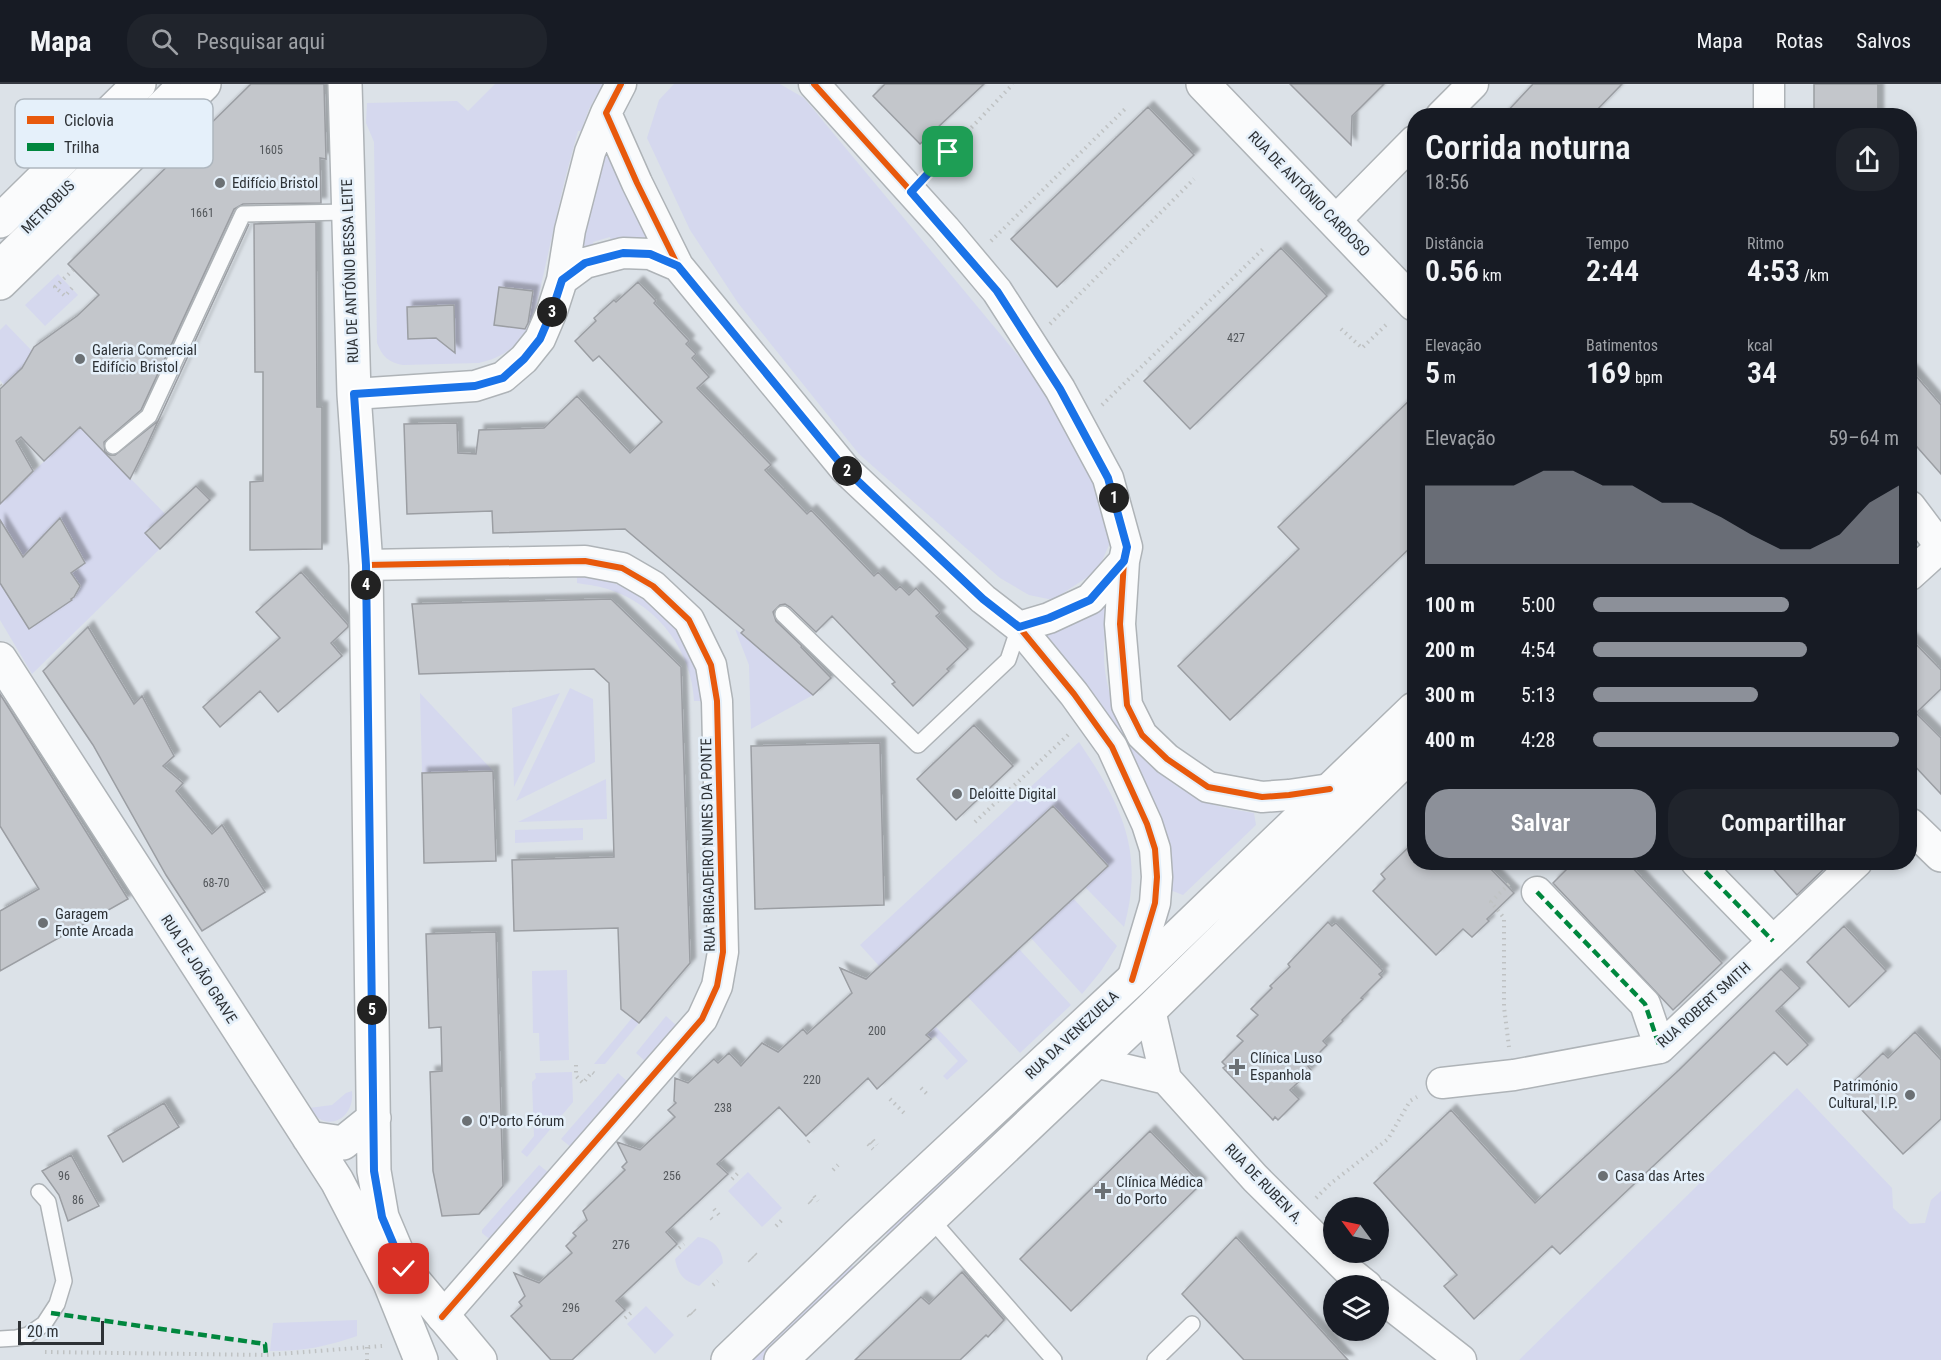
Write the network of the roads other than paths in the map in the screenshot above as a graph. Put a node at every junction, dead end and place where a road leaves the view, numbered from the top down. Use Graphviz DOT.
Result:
graph roads {
  1 [pos="140,84"];
  2 [pos="173,84"];
  3 [pos="204,84"];
  4 [pos="345,84"];
  5 [pos="621,84"];
  6 [pos="814,84"];
  7 [pos="1203,84"];
  8 [pos="1473,84"];
  9 [pos="1769,84"];
  10 [pos="125,99"];
  11 [pos="158,99"];
  12 [pos="189,99"];
  13 [pos="1449,108"];
  14 [pos="1769,108"];
  15 [pos="606,113"];
  16 [pos="1407,148"];
  17 [pos="54,168"];
  18 [pos="88,168"];
  19 [pos="118,168"];
  20 [pos="348,212"];
  21 [pos="0,221"];
  22 [pos="1335,221"];
  23 [pos="0,255"];
  24 [pos="678,266"];
  25 [pos="562,280"];
  26 [pos="0,283"];
  27 [pos="1407,296"];
  28 [pos="354,394"];
  29 [pos="113,446"];
  30 [pos="1917,515"];
  31 [pos="1941,547"];
  32 [pos="1124,561"];
  33 [pos="366,565"];
  34 [pos="1917,569"];
  35 [pos="783,614"];
  36 [pos="1019,627"];
  37 [pos="0,659"];
  38 [pos="1407,716"];
  39 [pos="1407,759"];
  40 [pos="1330,789"];
  41 [pos="1917,832"];
  42 [pos="1941,855"];
  43 [pos="1704,870"];
  44 [pos="1849,870"];
  45 [pos="1537,892"];
  46 [pos="1773,942"];
  47 [pos="1132,980"];
  48 [pos="1149,1010"];
  49 [pos="1660,1048"];
  50 [pos="1094,1062"];
  51 [pos="1166,1079"];
  52 [pos="1442,1083"];
  53 [pos="374,1118"];
  54 [pos="309,1138"];
  55 [pos="39,1192"];
  56 [pos="930,1218"];
  57 [pos="857,1236"];
  58 [pos="882,1263"];
  59 [pos="1353,1275"];
  60 [pos="1389,1304"];
  61 [pos="442,1317"];
  62 [pos="1192,1324"];
  63 [pos="0,1339"];
  64 [pos="421,1360"];
  65 [pos="480,1360"];
  66 [pos="728,1360"];
  67 [pos="781,1360"];
  68 [pos="1054,1360"];
  69 [pos="1155,1360"];
  70 [pos="1461,1360"];
  1 -- 10 [label="main road"];
  2 -- 11 [label="lane, METROBUS"];
  3 -- 12 [label="main road"];
  4 -- 20 [label="main road, RUA DE ANTÓNIO BESSA LEITE"];
  5 -- 15 [label="street"];
  6 -- 32 [label="street"];
  7 -- 22 [label="main road, RUA DE ANTÓNIO CARDOSO"];
  8 -- 13 [label="street"];
  9 -- 14 [label="street"];
  15 -- 24 [label="street"];
  15 -- 25 [label="street"];
  16 -- 22 [label="street"];
  17 -- 21 [label="main road"];
  18 -- 23 [label="lane, METROBUS"];
  19 -- 26 [label="main road"];
  20 -- 28 [label="main road, RUA DE ANTÓNIO BESSA LEITE"];
  20 -- 29 [label="lane"];
  22 -- 27 [label="main road, RUA DE ANTÓNIO CARDOSO"];
  24 -- 25 [label="street"];
  24 -- 36 [label="street"];
  25 -- 28 [label="street"];
  28 -- 33 [label="main road, RUA DE ANTÓNIO BESSA LEITE"];
  30 -- 31 [label="street"];
  31 -- 34 [label="street"];
  32 -- 36 [label="street"];
  32 -- 40 [label="street"];
  33 -- 53 [label="main road, RUA DE ANTÓNIO BESSA LEITE"];
  33 -- 61 [label="street, RUA BRIGADEIRO NUNES DA PONTE"];
  35 -- 36 [label="lane"];
  36 -- 47 [label="street"];
  37 -- 54 [label="main road, RUA DE JOÃO GRAVE"];
  38 -- 40 [label="main road, RUA DA VENEZUELA"];
  39 -- 48 [label="main road"];
  40 -- 47 [label="main road, RUA DA VENEZUELA"];
  41 -- 42 [label="main road"];
  43 -- 46 [label="street"];
  44 -- 46 [label="street, RUA ROBERT SMITH"];
  45 -- 49 [label="street"];
  46 -- 49 [label="street, RUA ROBERT SMITH"];
  47 -- 57 [label="main road, RUA DA VENEZUELA"];
  48 -- 50 [label="main road"];
  48 -- 51 [label="street, RUA DE RUBEN A."];
  49 -- 52 [label="street, RUA ROBERT SMITH"];
  50 -- 51 [label="street"];
  50 -- 56 [label="main road"];
  51 -- 59 [label="street, RUA DE RUBEN A."];
  53 -- 54 [label="main road"];
  53 -- 61 [label="main road, RUA DE ANTÓNIO BESSA LEITE"];
  54 -- 64 [label="main road, RUA DE JOÃO GRAVE"];
  55 -- 63 [label="lane"];
  56 -- 58 [label="main road"];
  56 -- 68 [label="lane"];
  57 -- 58 [label="main road"];
  57 -- 66 [label="main road, RUA DA VENEZUELA"];
  58 -- 67 [label="main road"];
  60 -- 70 [label="street"];
  61 -- 65 [label="main road, RUA DE ANTÓNIO BESSA LEITE"];
  62 -- 69 [label="lane"];
}
